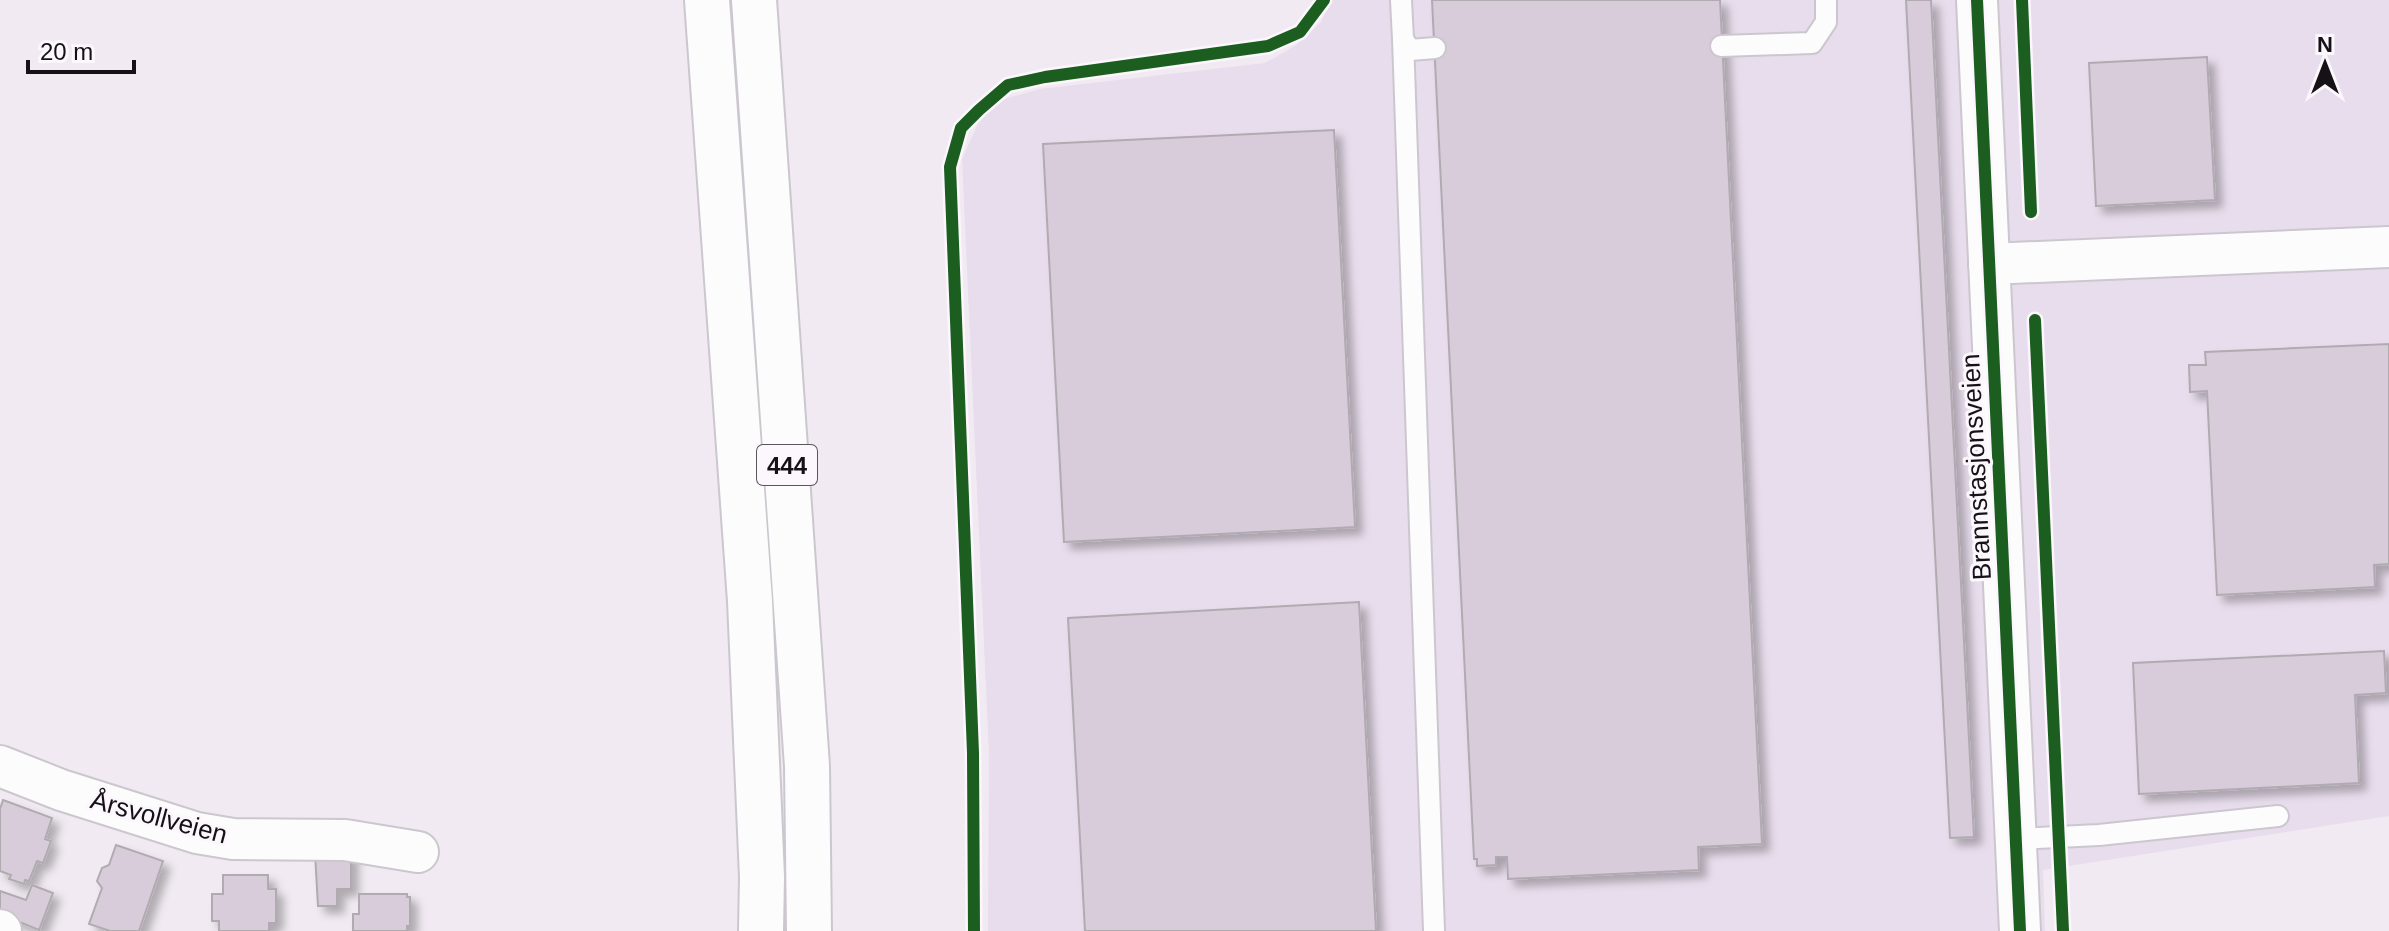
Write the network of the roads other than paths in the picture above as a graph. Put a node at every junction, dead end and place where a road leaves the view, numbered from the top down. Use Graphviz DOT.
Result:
graph roads {
  1 [pos="707,0"];
  2 [pos="754,0"];
  3 [pos="1401,0"];
  4 [pos="1826,0"];
  5 [pos="1977,0"];
  6 [pos="1403,39"];
  7 [pos="1721,46"];
  8 [pos="1435,48"];
  9 [pos="2389,247"];
  10 [pos="1989,264"];
  11 [pos="0,766"];
  12 [pos="2278,816"];
  13 [pos="2016,839"];
  14 [pos="418,852"];
  15 [pos="761,931"];
  16 [pos="809,931"];
  17 [pos="1434,931"];
  18 [pos="2020,931"];
  1 -- 15 [label="highway, 444"];
  2 -- 16 [label="highway, 444"];
  3 -- 6 [label="lane"];
  4 -- 7 [label="lane"];
  5 -- 10 [label="street, Brannstasjonsveien"];
  6 -- 8 [label="lane"];
  6 -- 17 [label="lane"];
  9 -- 10 [label="street"];
  10 -- 13 [label="street, Brannstasjonsveien"];
  11 -- 14 [label="street, Årsvollveien"];
  12 -- 13 [label="lane"];
  13 -- 18 [label="street, Brannstasjonsveien"];
}
